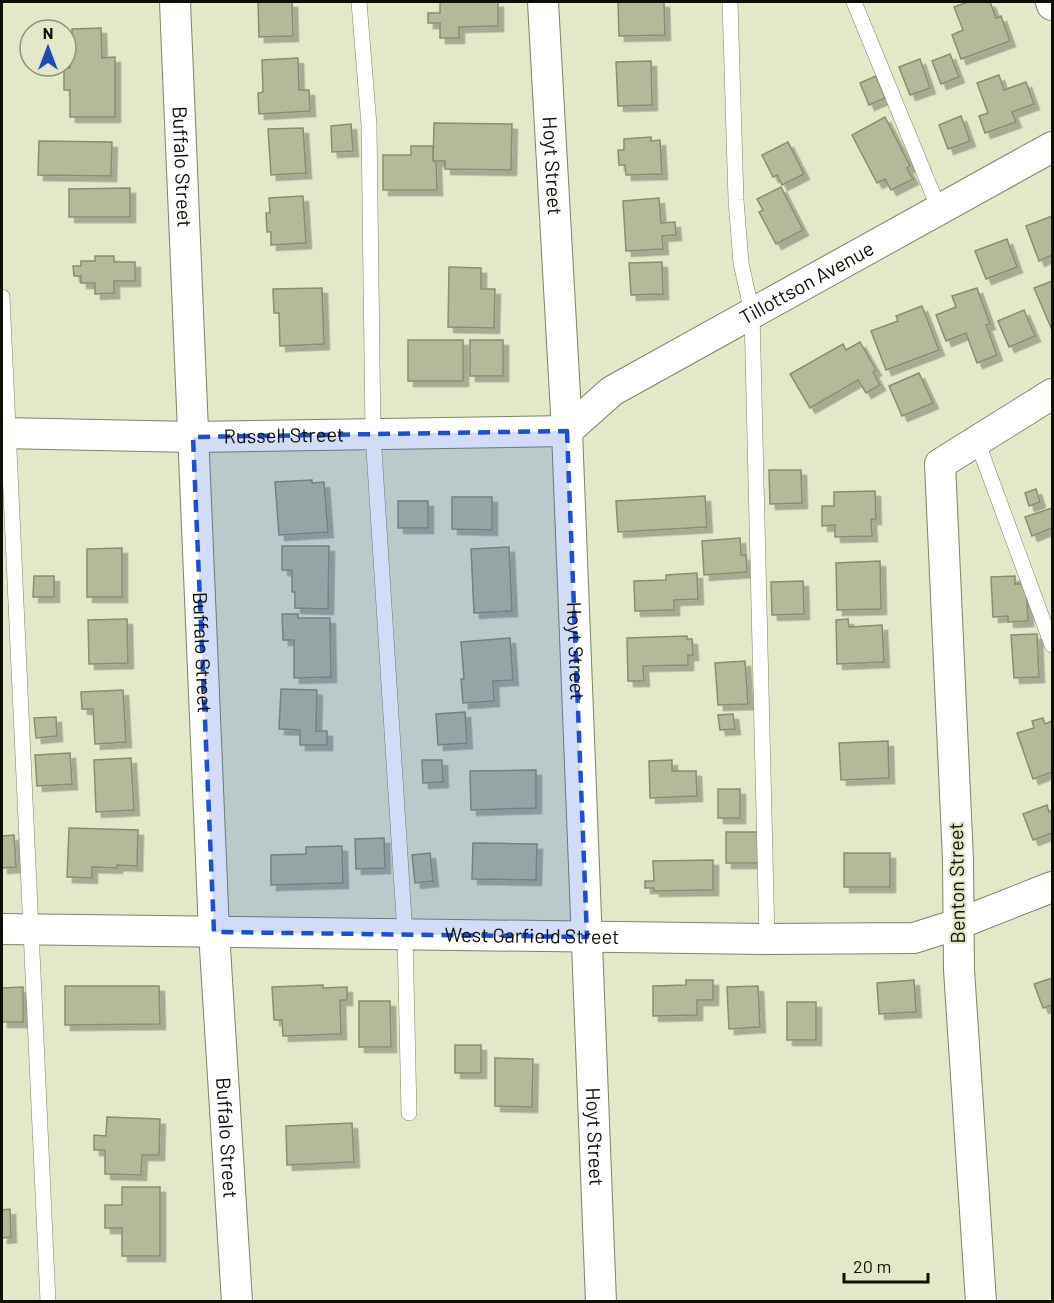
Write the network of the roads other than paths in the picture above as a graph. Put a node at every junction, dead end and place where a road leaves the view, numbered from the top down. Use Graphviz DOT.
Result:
graph roads {
  1 [pos="176,2"];
  2 [pos="359,2"];
  3 [pos="543,2"];
  4 [pos="733,2"];
  5 [pos="854,2"];
  6 [pos="1053,147"];
  7 [pos="939,209"];
  8 [pos="2,297"];
  9 [pos="752,313"];
  10 [pos="1053,394"];
  11 [pos="567,431"];
  12 [pos="4,433"];
  13 [pos="373,434"];
  14 [pos="193,436"];
  15 [pos="977,441"];
  16 [pos="1053,645"];
  17 [pos="1053,887"];
  18 [pos="958,924"];
  19 [pos="15,930"];
  20 [pos="214,932"];
  21 [pos="405,934"];
  22 [pos="587,937"];
  23 [pos="767,939"];
  24 [pos="409,1113"];
  25 [pos="48,1302"];
  26 [pos="237,1302"];
  27 [pos="601,1302"];
  28 [pos="981,1302"];
  1 -- 14 [label="street, Buffalo Street"];
  2 -- 13 [label="lane"];
  3 -- 11 [label="street, Hoyt Street"];
  4 -- 9 [label="lane"];
  5 -- 7 [label="lane"];
  6 -- 7 [label="street, Tillottson Avenue"];
  7 -- 9 [label="street, Tillottson Avenue"];
  8 -- 12 [label="lane"];
  9 -- 11 [label="street, Tillottson Avenue"];
  9 -- 23 [label="lane"];
  10 -- 15 [label="street"];
  11 -- 13 [label="street, Russell Street"];
  11 -- 22 [label="street, Hoyt Street"];
  12 -- 14 [label="street, Russell Street"];
  12 -- 19 [label="lane"];
  13 -- 14 [label="street, Russell Street"];
  13 -- 21 [label="lane"];
  14 -- 20 [label="street, Buffalo Street"];
  15 -- 16 [label="lane"];
  15 -- 18 [label="street, Benton Street"];
  17 -- 18 [label="street, West Garfield Street"];
  18 -- 23 [label="street, West Garfield Street"];
  18 -- 28 [label="street, Benton Street"];
  19 -- 20 [label="street, West Garfield Street"];
  19 -- 25 [label="lane"];
  20 -- 21 [label="street, West Garfield Street"];
  20 -- 26 [label="street, Buffalo Street"];
  21 -- 22 [label="street, West Garfield Street"];
  21 -- 24 [label="lane"];
  22 -- 23 [label="street, West Garfield Street"];
  22 -- 27 [label="street, Hoyt Street"];
}
